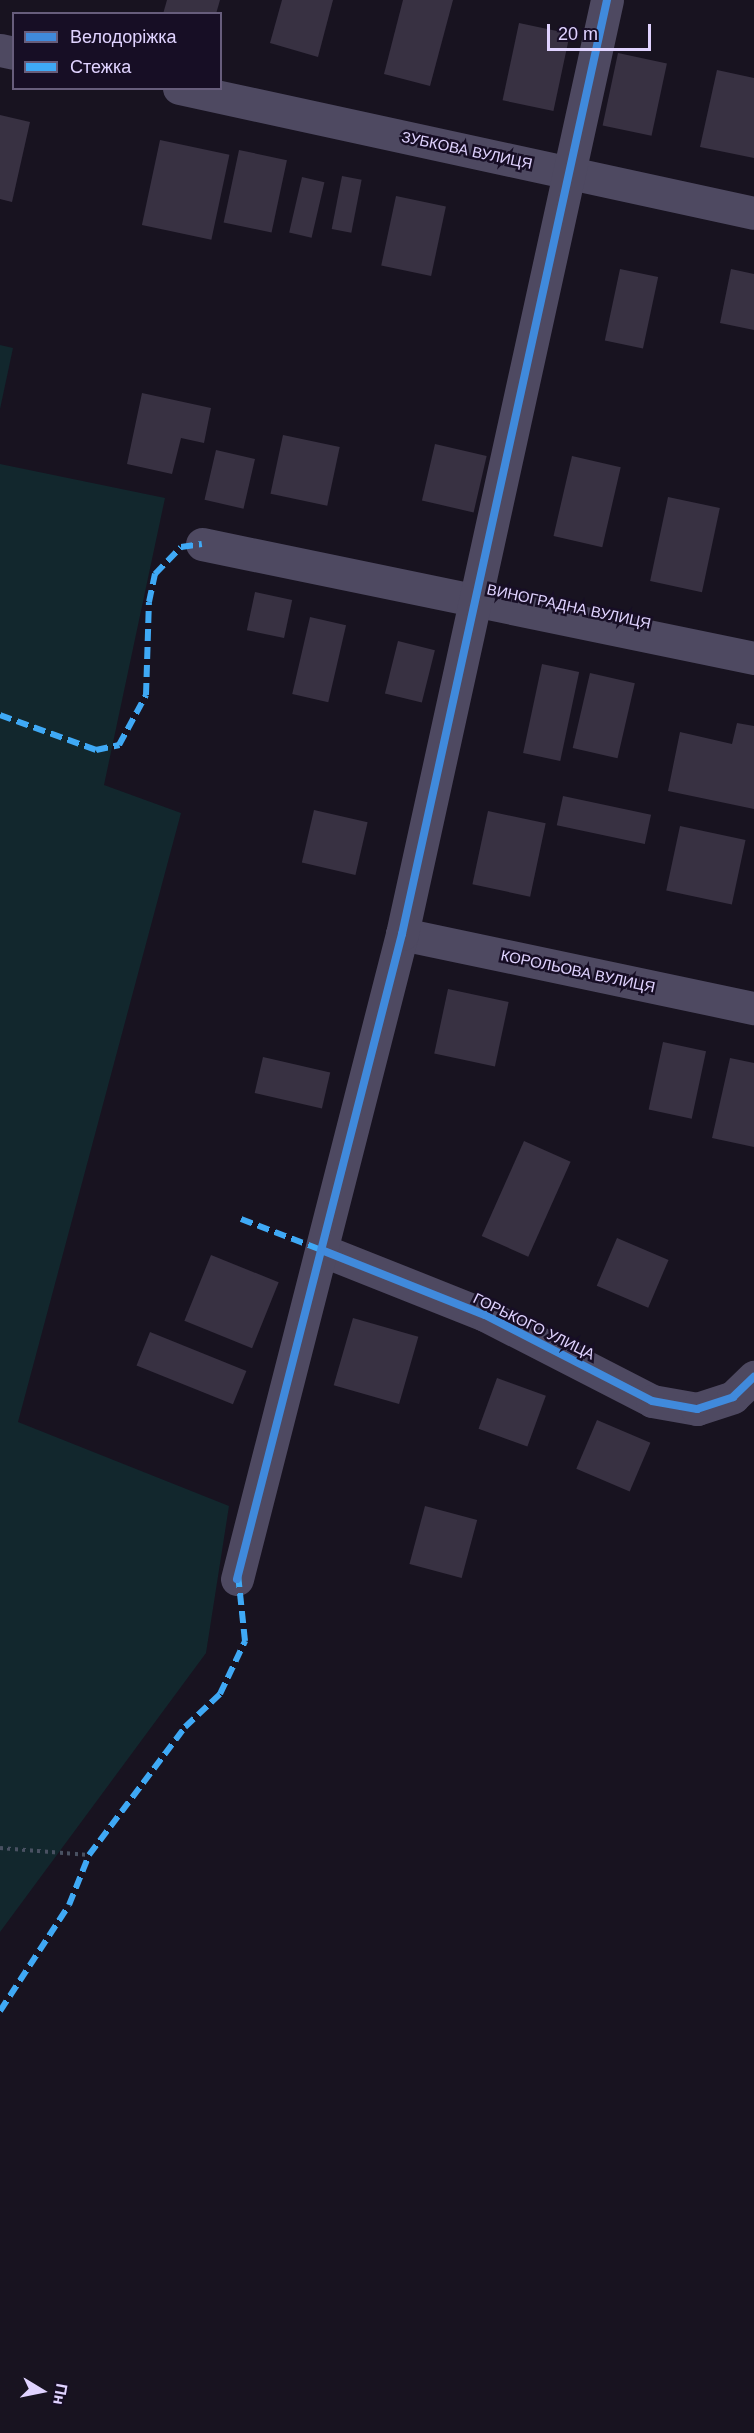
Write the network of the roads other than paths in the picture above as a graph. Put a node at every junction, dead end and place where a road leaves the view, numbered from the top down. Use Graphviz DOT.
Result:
graph roads {
  1 [pos="607,0"];
  2 [pos="188,90"];
  3 [pos="568,172"];
  4 [pos="754,213"];
  5 [pos="202,544"];
  6 [pos="478,601"];
  7 [pos="754,658"];
  8 [pos="402,934"];
  9 [pos="754,1008"];
  10 [pos="324,1251"];
  11 [pos="743,1387"];
  12 [pos="237,1579"];
  1 -- 3 [label="street"];
  2 -- 3 [label="street, ЗУБКОВА ВУЛИЦЯ"];
  3 -- 4 [label="street, ЗУБКОВА ВУЛИЦЯ"];
  3 -- 6 [label="street"];
  5 -- 6 [label="street, ВИНОГРАДНА ВУЛИЦЯ"];
  6 -- 7 [label="street, ВИНОГРАДНА ВУЛИЦЯ"];
  6 -- 8 [label="street"];
  8 -- 9 [label="street, КОРОЛЬОВА ВУЛИЦЯ"];
  8 -- 10 [label="street"];
  10 -- 11 [label="street, ГОРЬКОГО УЛИЦА"];
  10 -- 12 [label="street"];
}
